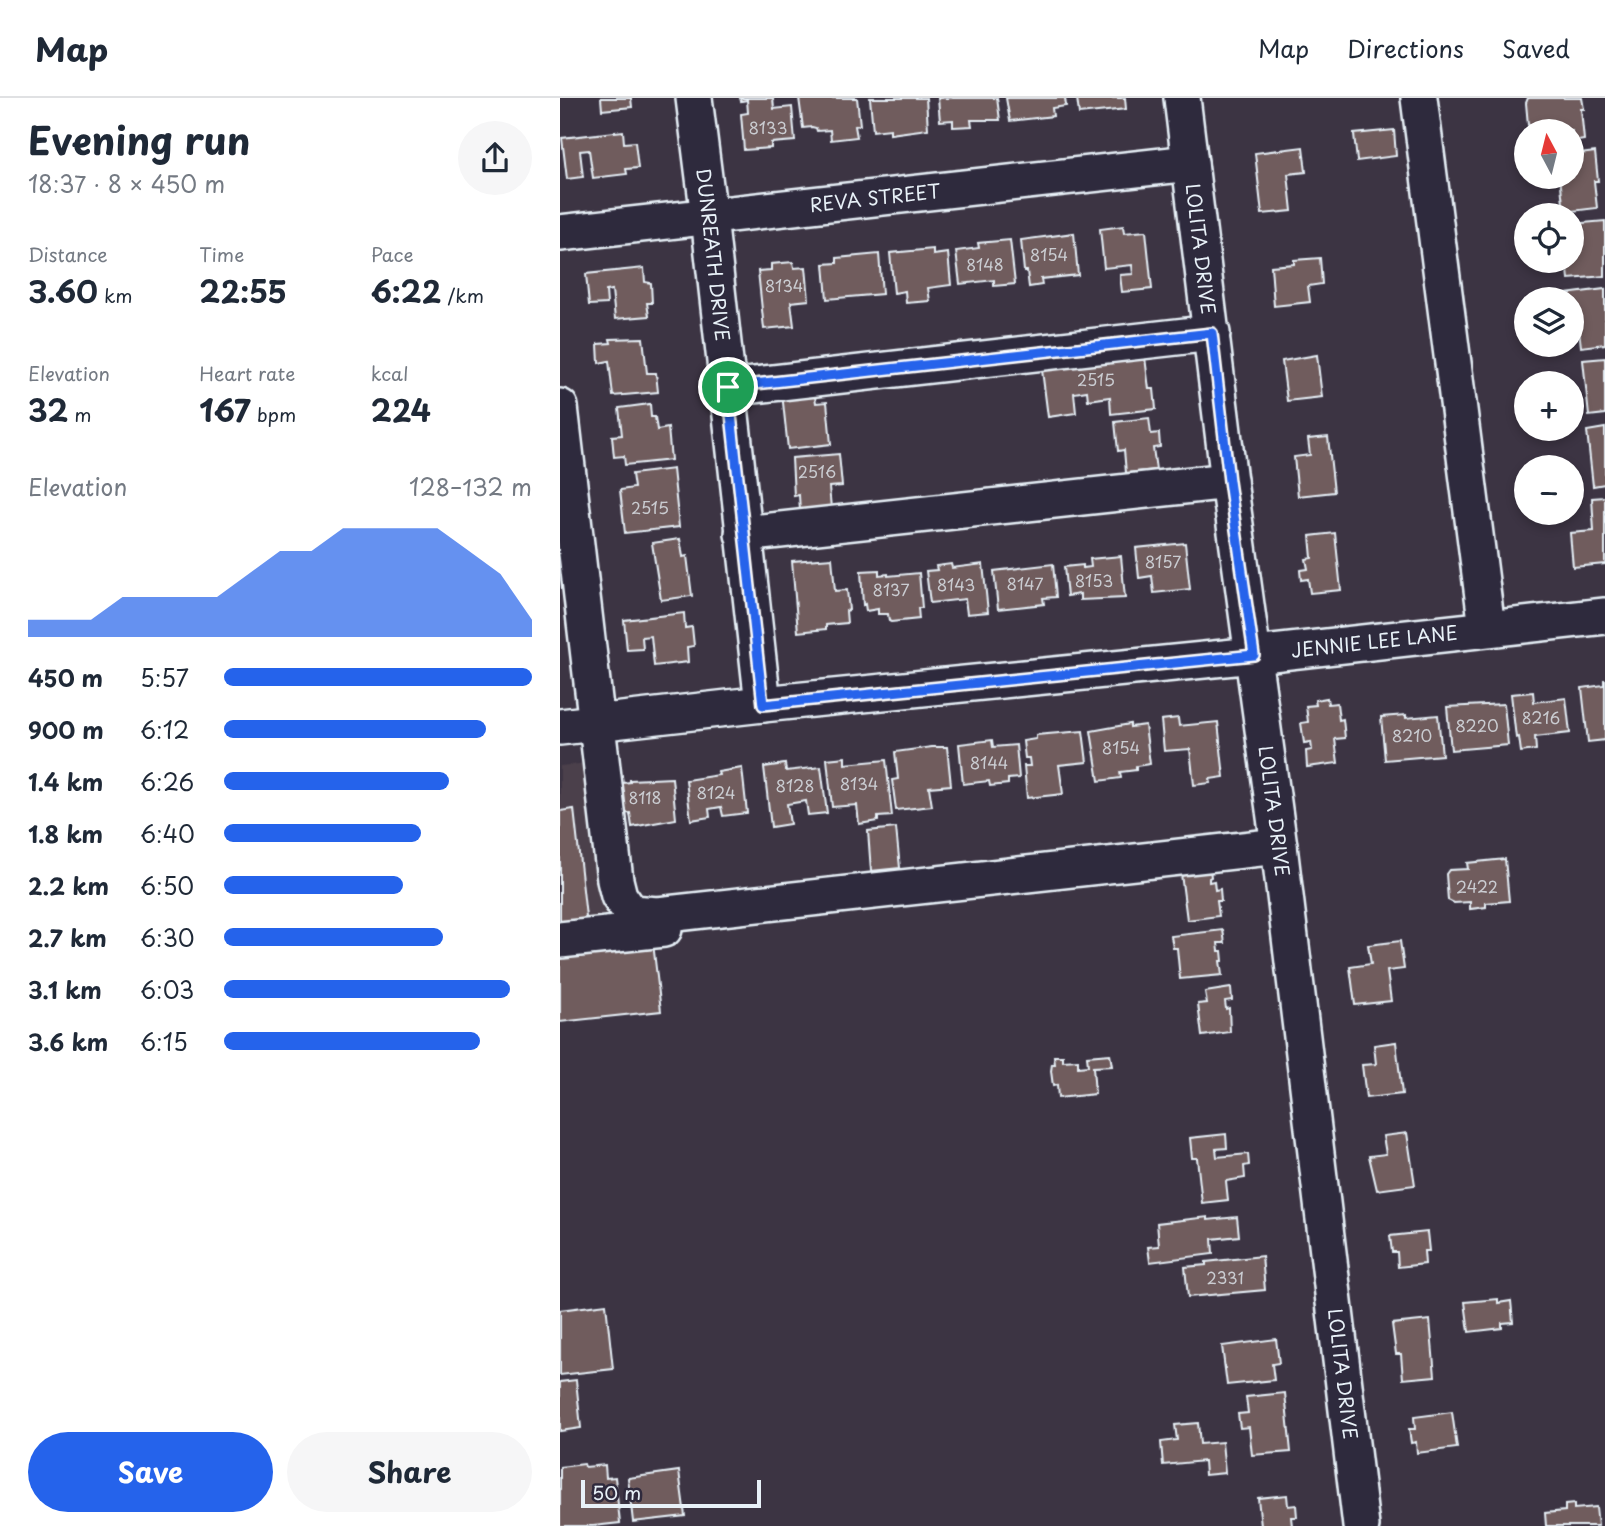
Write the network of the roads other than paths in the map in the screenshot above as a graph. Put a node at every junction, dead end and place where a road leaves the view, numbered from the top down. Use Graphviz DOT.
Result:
graph roads {
  1 [pos="694,98"];
  2 [pos="1182,98"];
  3 [pos="1419,98"];
  4 [pos="1190,163"];
  5 [pos="709,217"];
  6 [pos="560,233"];
  7 [pos="1212,333"];
  8 [pos="728,387"];
  9 [pos="560,407"];
  10 [pos="1229,481"];
  11 [pos="743,534"];
  12 [pos="1605,616"];
  13 [pos="1487,628"];
  14 [pos="1254,655"];
  15 [pos="763,705"];
  16 [pos="597,723"];
  17 [pos="560,726"];
  18 [pos="1279,846"];
  19 [pos="679,928"];
  20 [pos="560,940"];
  21 [pos="1361,1526"];
  1 -- 5 [label="street, DUNREATH DRIVE"];
  2 -- 4 [label="street, LOLITA DRIVE"];
  3 -- 13 [label="street"];
  4 -- 5 [label="street, REVA STREET"];
  4 -- 7 [label="street, LOLITA DRIVE"];
  5 -- 6 [label="street, REVA STREET"];
  5 -- 8 [label="street, DUNREATH DRIVE"];
  7 -- 8 [label="street"];
  7 -- 10 [label="street, LOLITA DRIVE"];
  8 -- 11 [label="street, DUNREATH DRIVE"];
  9 -- 16 [label="street"];
  10 -- 11 [label="street"];
  10 -- 14 [label="street, LOLITA DRIVE"];
  11 -- 15 [label="street, DUNREATH DRIVE"];
  12 -- 13 [label="street, JENNIE LEE LANE"];
  13 -- 14 [label="street, JENNIE LEE LANE"];
  14 -- 15 [label="street, JENNIE LEE LANE"];
  14 -- 18 [label="street, LOLITA DRIVE"];
  15 -- 16 [label="street, JENNIE LEE LANE"];
  16 -- 17 [label="street, JENNIE LEE LANE"];
  16 -- 18 [label="street"];
  18 -- 21 [label="street, LOLITA DRIVE"];
  19 -- 20 [label="street"];
}
